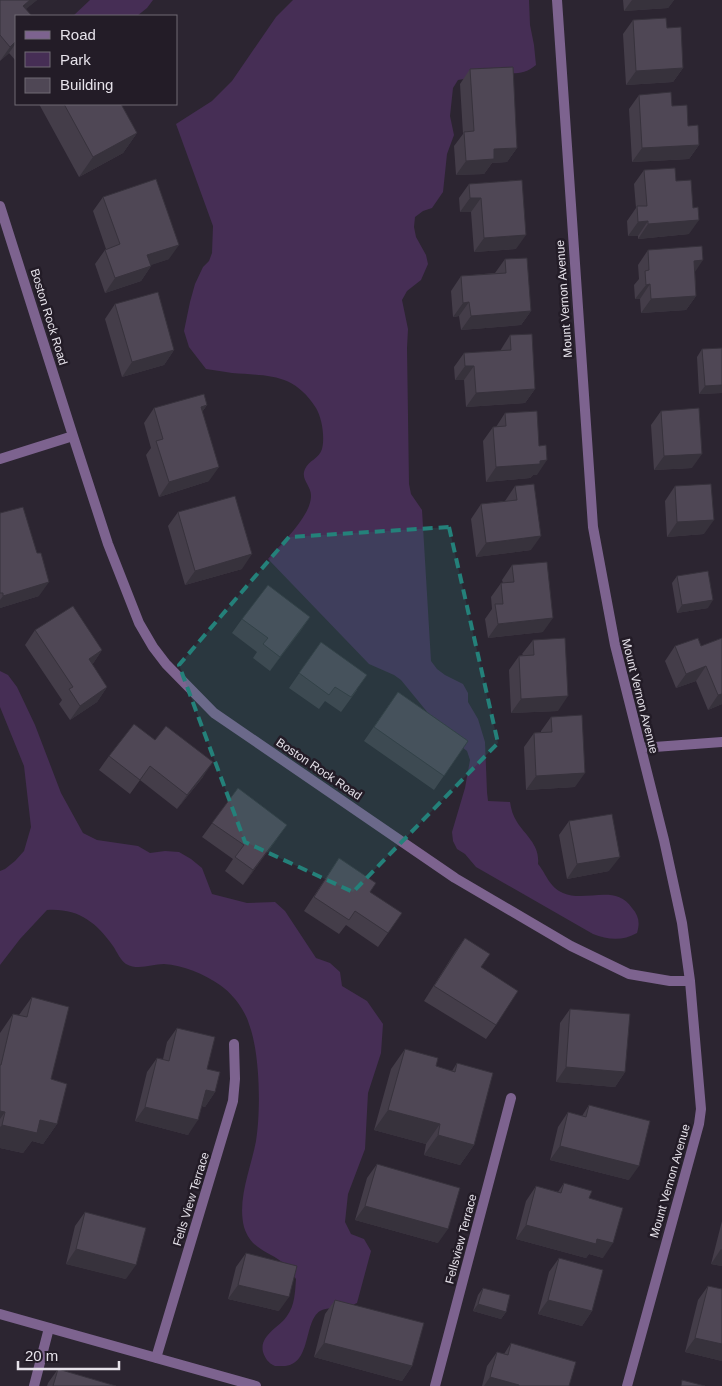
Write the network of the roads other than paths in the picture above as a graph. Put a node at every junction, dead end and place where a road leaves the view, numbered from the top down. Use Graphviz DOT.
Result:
graph roads {
  1 [pos="558,0"];
  2 [pos="0,206"];
  3 [pos="73,436"];
  4 [pos="0,459"];
  5 [pos="722,742"];
  6 [pos="641,748"];
  7 [pos="690,981"];
  8 [pos="234,1044"];
  9 [pos="511,1098"];
  10 [pos="0,1314"];
  11 [pos="49,1328"];
  12 [pos="156,1358"];
  13 [pos="34,1386"];
  14 [pos="256,1386"];
  15 [pos="435,1386"];
  16 [pos="627,1386"];
  1 -- 6 [label="street, Mount Vernon Avenue"];
  2 -- 3 [label="street, Boston Rock Road"];
  3 -- 4 [label="street"];
  3 -- 7 [label="street, Boston Rock Road"];
  5 -- 6 [label="street"];
  6 -- 7 [label="street, Mount Vernon Avenue"];
  7 -- 16 [label="street, Mount Vernon Avenue"];
  8 -- 12 [label="street, Fells View Terrace"];
  9 -- 15 [label="street, Fellsview Terrace"];
  10 -- 11 [label="street"];
  11 -- 12 [label="street"];
  11 -- 13 [label="street"];
  12 -- 14 [label="street"];
}
